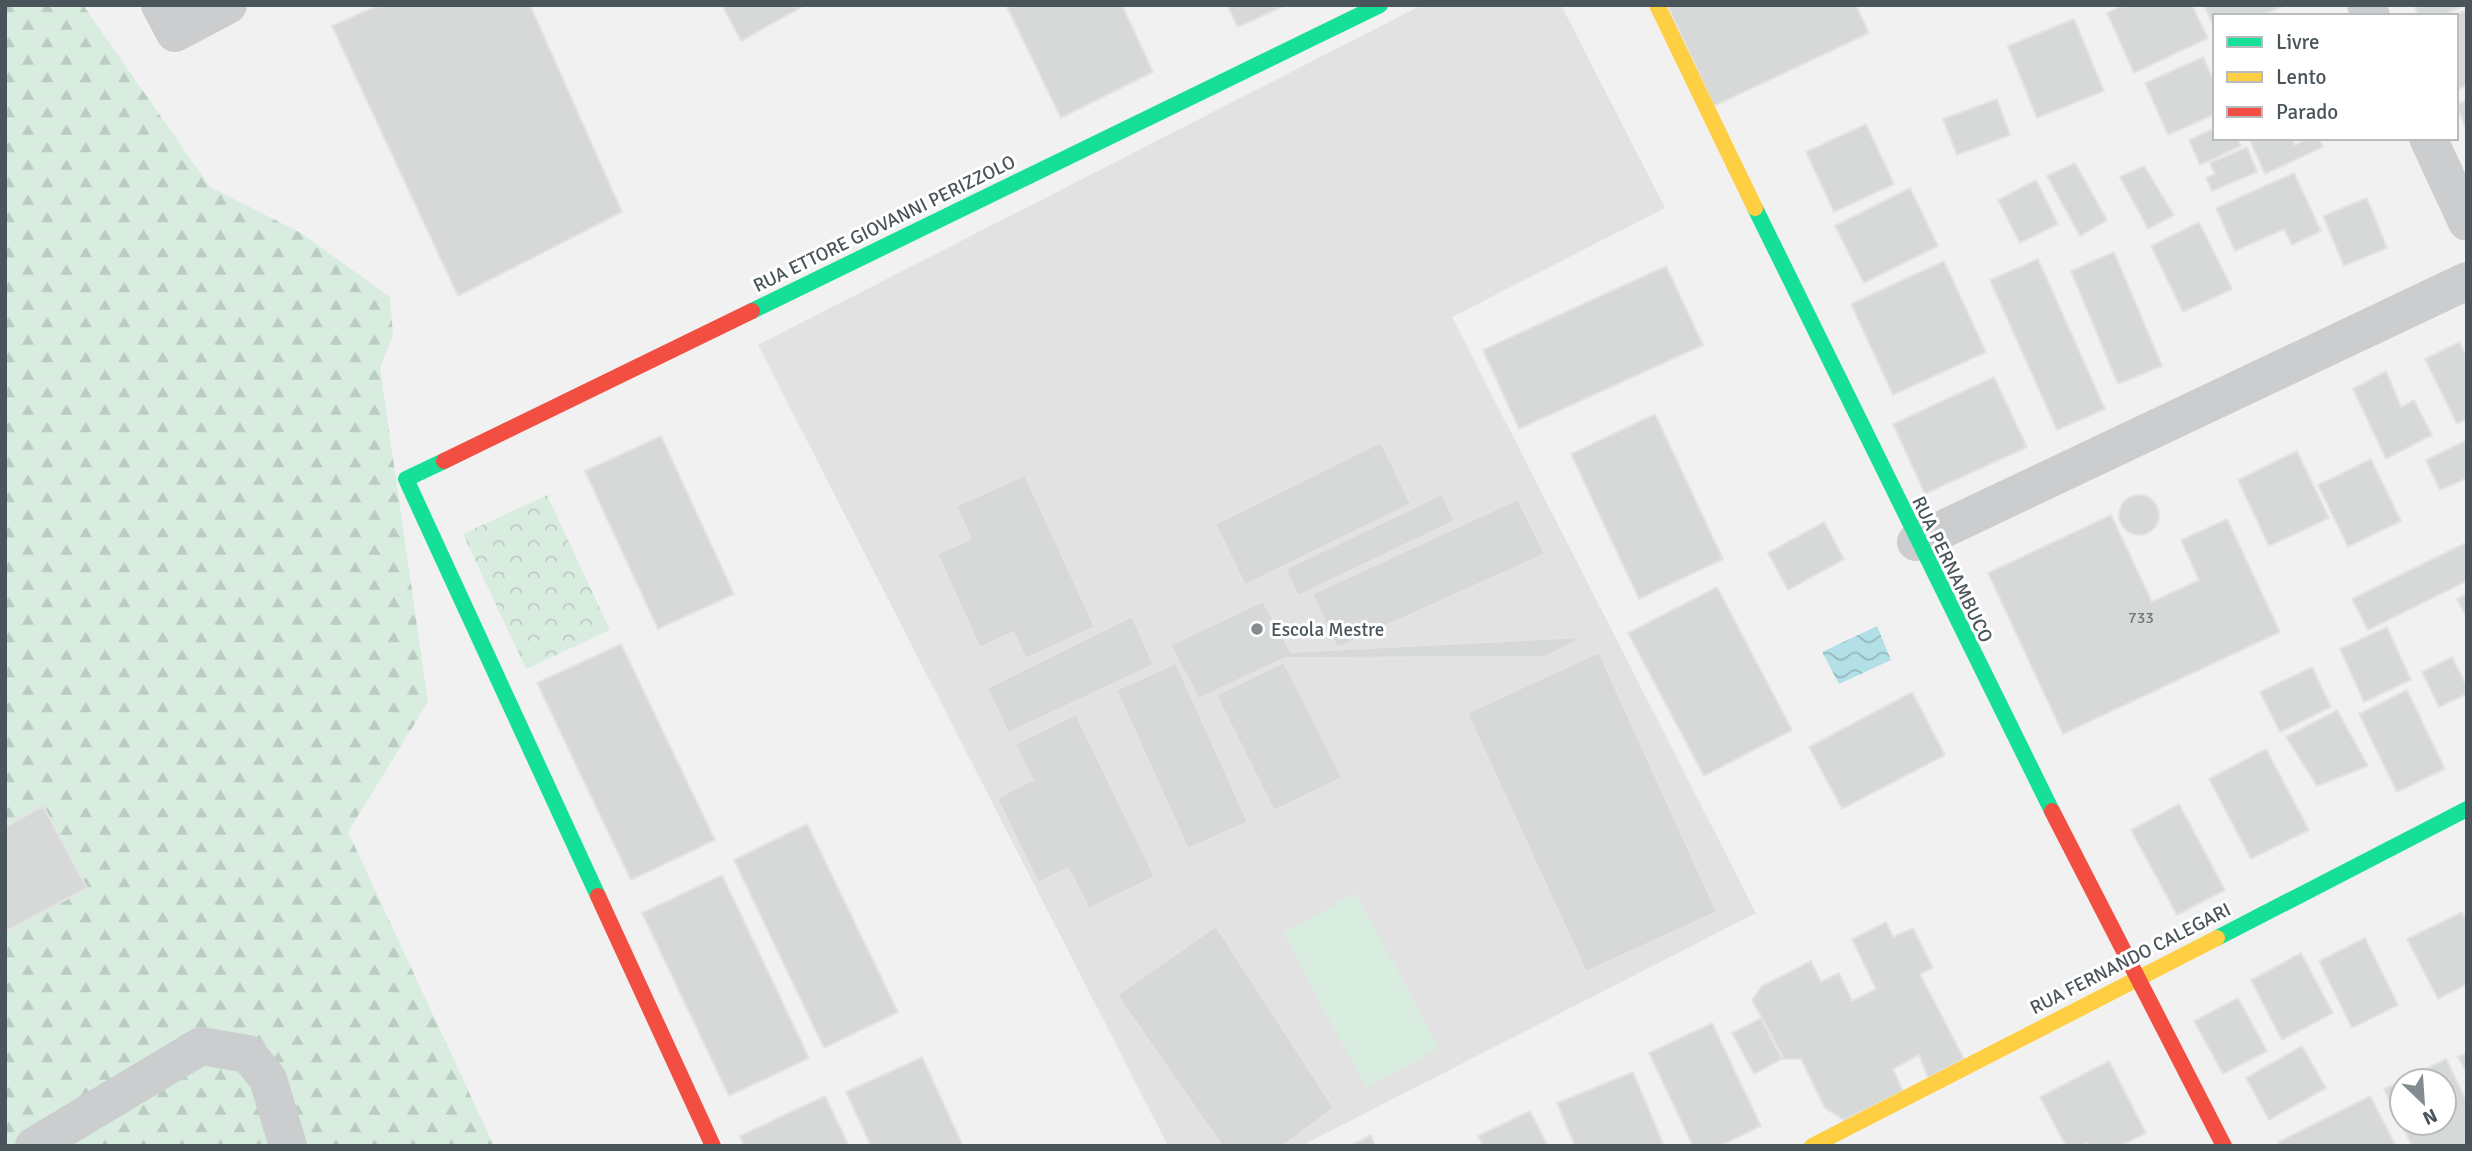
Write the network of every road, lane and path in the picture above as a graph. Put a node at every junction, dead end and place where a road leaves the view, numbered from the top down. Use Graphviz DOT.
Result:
graph roads {
  1 [pos="228,5"];
  2 [pos="1380,5"];
  3 [pos="1657,5"];
  4 [pos="168,19"];
  5 [pos="2429,140"];
  6 [pos="2467,222"];
  7 [pos="2467,281"];
  8 [pos="1916,542"];
  9 [pos="2467,809"];
  10 [pos="2136,978"];
  11 [pos="34,1146"];
  12 [pos="288,1146"];
  13 [pos="713,1146"];
  14 [pos="1812,1146"];
  15 [pos="2224,1146"];
  1 -- 4 [label="street"];
  2 -- 13 [label="street, RUA ETTORE GIOVANNI PERIZZOLO"];
  3 -- 8 [label="street, RUA PERNAMBUCO"];
  5 -- 6 [label="street"];
  7 -- 8 [label="street"];
  8 -- 10 [label="street, RUA PERNAMBUCO"];
  9 -- 10 [label="street, RUA FERNANDO CALEGARI"];
  10 -- 14 [label="street, RUA FERNANDO CALEGARI"];
  10 -- 15 [label="street, RUA PERNAMBUCO"];
  11 -- 12 [label="street"];
}
